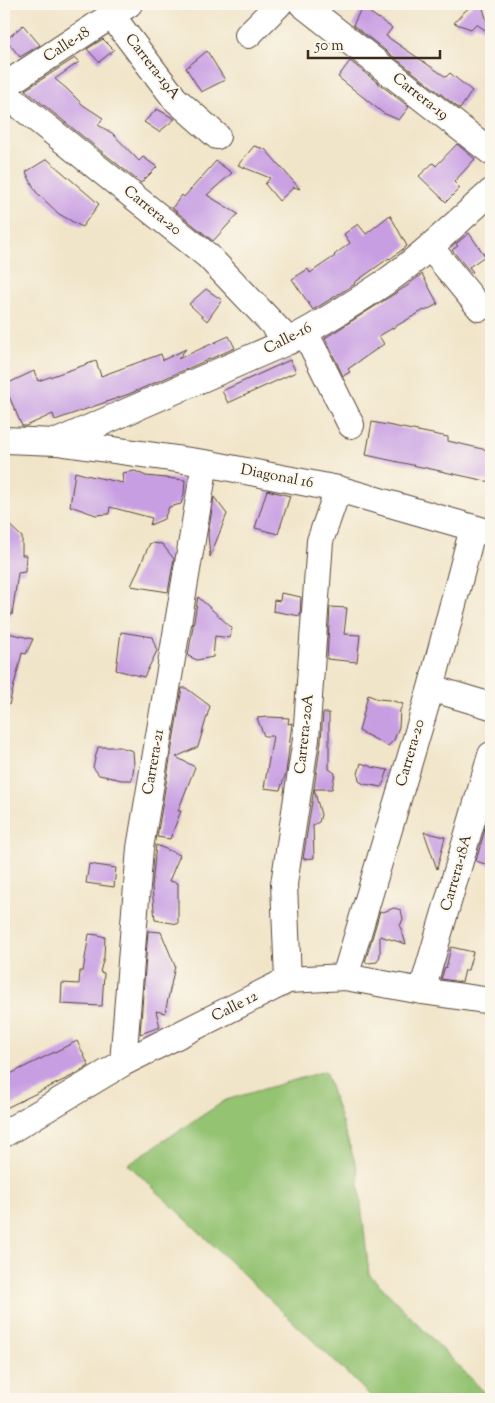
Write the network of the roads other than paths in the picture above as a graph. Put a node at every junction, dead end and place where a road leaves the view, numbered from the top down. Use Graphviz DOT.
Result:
graph roads {
  1 [pos="279,4"];
  2 [pos="302,4"];
  3 [pos="121,10"];
  4 [pos="248,35"];
  5 [pos="4,86"];
  6 [pos="4,93"];
  7 [pos="217,136"];
  8 [pos="491,152"];
  9 [pos="491,192"];
  10 [pos="430,247"];
  11 [pos="480,308"];
  12 [pos="297,337"];
  13 [pos="351,425"];
  14 [pos="4,440"];
  15 [pos="58,442"];
  16 [pos="206,463"];
  17 [pos="338,489"];
  18 [pos="482,530"];
  19 [pos="431,688"];
  20 [pos="491,706"];
  21 [pos="491,756"];
  22 [pos="345,977"];
  23 [pos="288,980"];
  24 [pos="422,991"];
  25 [pos="491,1000"];
  26 [pos="123,1063"];
  27 [pos="4,1134"];
  1 -- 4 [label="street"];
  2 -- 8 [label="street, Carrera-19"];
  3 -- 5 [label="street, Calle-18"];
  3 -- 7 [label="street, Carrera-19A"];
  6 -- 12 [label="street, Carrera-20"];
  9 -- 10 [label="street, Calle-16"];
  10 -- 11 [label="street"];
  10 -- 12 [label="street, Calle-16"];
  12 -- 13 [label="street, Carrera-20"];
  12 -- 15 [label="street, Calle-16"];
  14 -- 15 [label="street, Diagonal 16"];
  15 -- 16 [label="street, Diagonal 16"];
  16 -- 17 [label="street, Diagonal 16"];
  16 -- 26 [label="street, Carrera-21"];
  17 -- 18 [label="street, Diagonal 16"];
  17 -- 23 [label="street, Carrera-20A"];
  18 -- 19 [label="street, Carrera-20"];
  19 -- 20 [label="street"];
  19 -- 22 [label="street, Carrera-20"];
  21 -- 24 [label="street, Carrera-18A"];
  22 -- 23 [label="street, Calle 12"];
  22 -- 24 [label="street, Calle 12"];
  23 -- 26 [label="street, Calle 12"];
  24 -- 25 [label="street, Calle 12"];
  26 -- 27 [label="street, Calle 12"];
}
